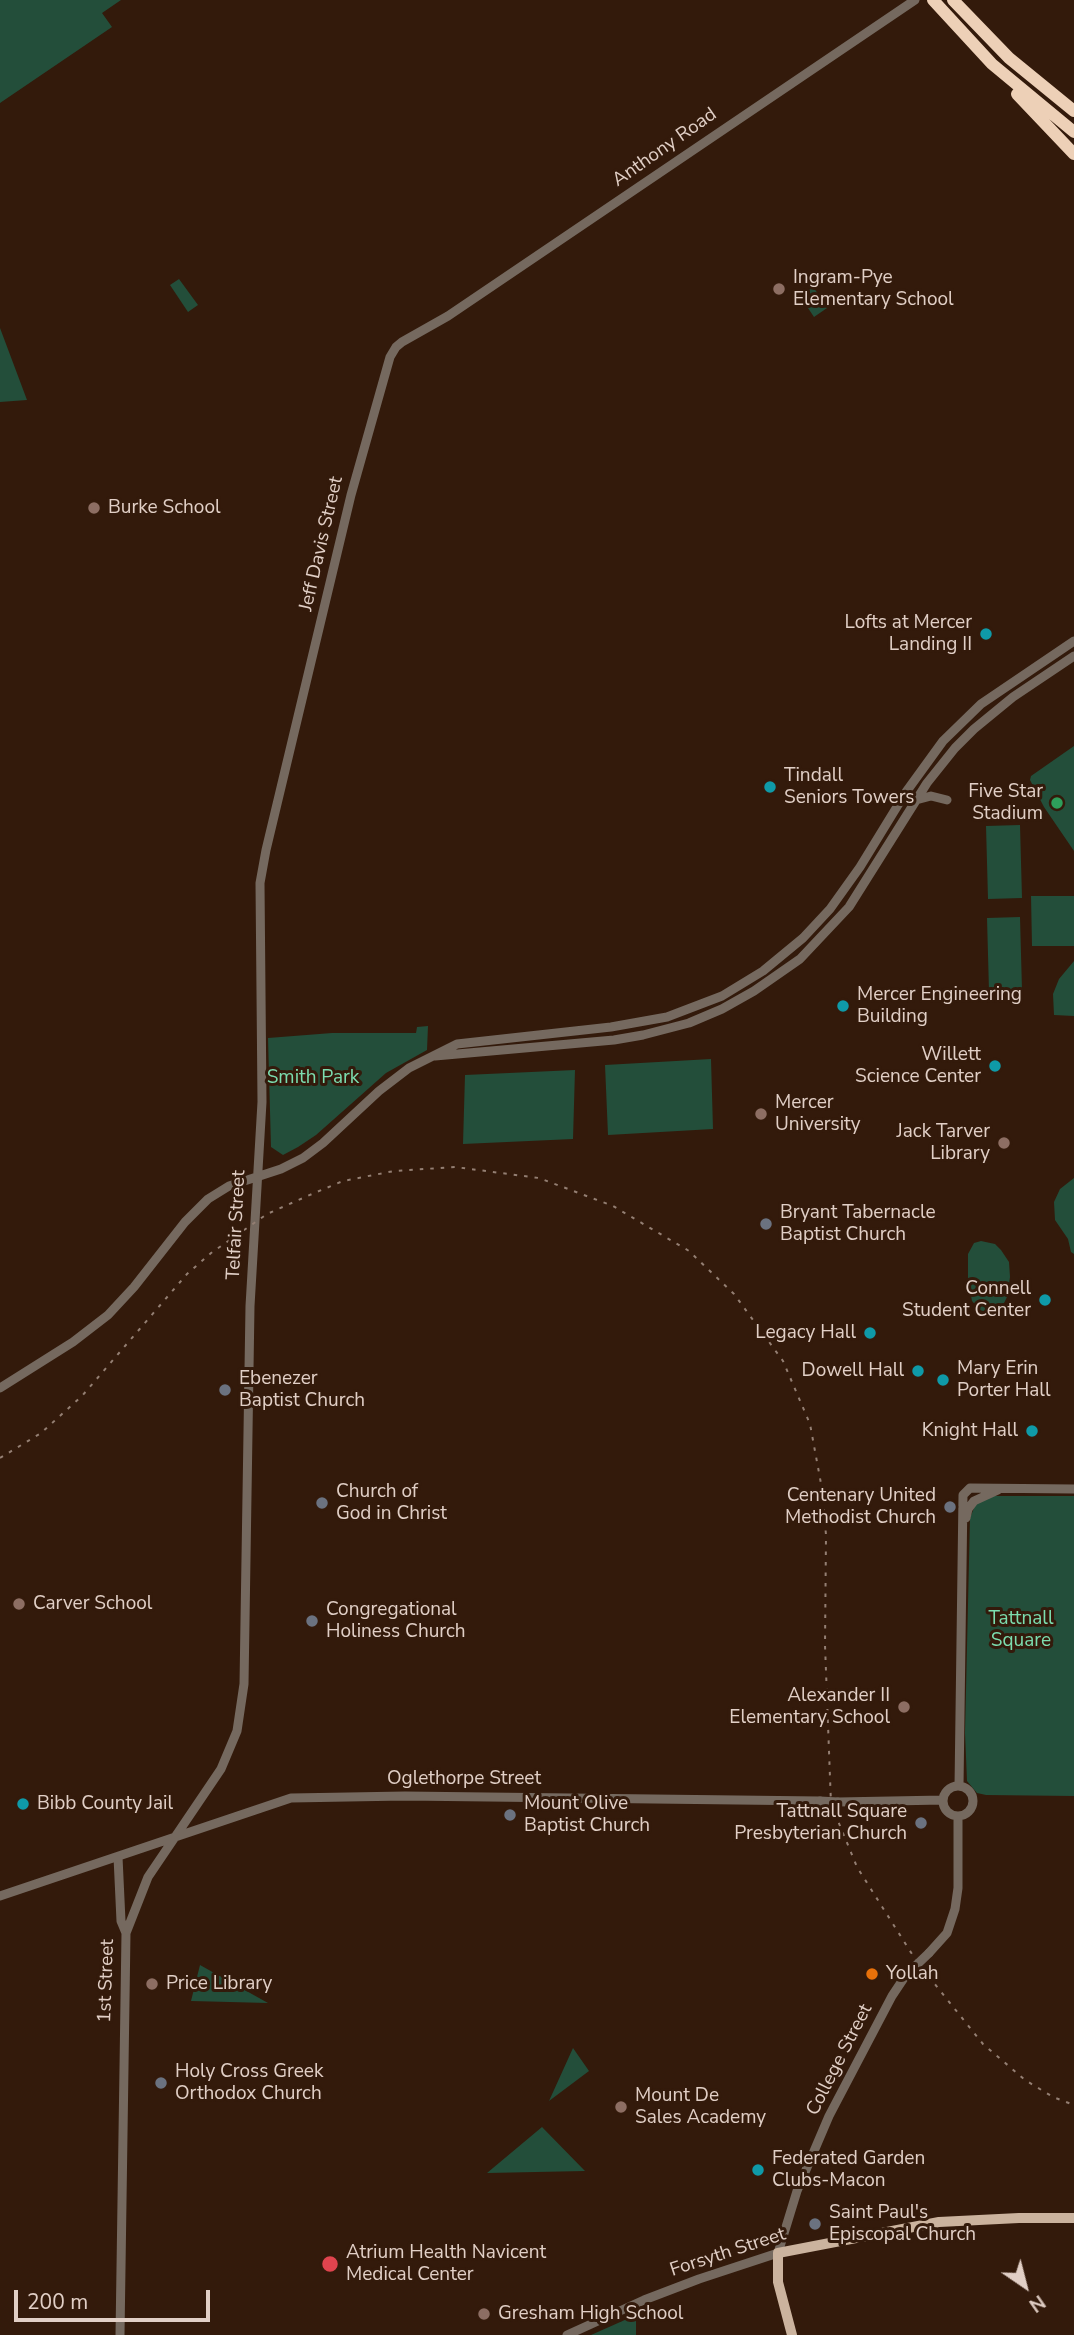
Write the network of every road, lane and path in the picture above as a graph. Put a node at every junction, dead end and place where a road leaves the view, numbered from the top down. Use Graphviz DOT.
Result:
graph roads {
  1 [pos="915,0"];
  2 [pos="933,0"];
  3 [pos="953,1"];
  4 [pos="992,64"];
  5 [pos="1026,73"];
  6 [pos="1074,104"];
  7 [pos="1074,111"];
  8 [pos="1074,132"];
  9 [pos="1074,154"];
  10 [pos="434,324"];
  11 [pos="1074,641"];
  12 [pos="1074,656"];
  13 [pos="280,796"];
  14 [pos="916,800"];
  15 [pos="947,800"];
  16 [pos="433,1056"];
  17 [pos="257,1176"];
  18 [pos="0,1388"];
  19 [pos="1005,1488"];
  20 [pos="1074,1489"];
  21 [pos="962,1537"];
  22 [pos="245,1659"];
  23 [pos="959,1786"];
  24 [pos="943,1800"];
  25 [pos="196,1808"];
  26 [pos="958,1816"];
  27 [pos="209,1826"];
  28 [pos="173,1839"];
  29 [pos="118,1857"];
  30 [pos="0,1896"];
  31 [pos="126,1933"];
  32 [pos="1074,2218"];
  33 [pos="778,2253"];
  34 [pos="120,2335"];
  35 [pos="568,2335"];
  36 [pos="792,2335"];
  1 -- 10 [label="street, Anthony Road"];
  2 -- 4 [label="highway"];
  3 -- 5 [label="highway"];
  4 -- 8 [label="highway"];
  4 -- 9 [label="highway"];
  5 -- 6 [label="highway"];
  5 -- 7 [label="highway"];
  10 -- 13 [label="street, Jeff Davis Street"];
  11 -- 16 [label="street"];
  12 -- 14 [label="street"];
  13 -- 17 [label="street, Telfair Street"];
  14 -- 15 [label="street"];
  14 -- 16 [label="street"];
  16 -- 17 [label="street"];
  17 -- 18 [label="street"];
  17 -- 22 [label="street, Telfair Street"];
  19 -- 20 [label="street"];
  19 -- 21 [label="street"];
  19 -- 21 [label="street"];
  21 -- 23 [label="street"];
  22 -- 25 [label="street, 1st Street"];
  23 -- 24 [label="street"];
  23 -- 26 [label="street"];
  24 -- 26 [label="street"];
  24 -- 27 [label="street, Oglethorpe Street, bridge"];
  25 -- 27 [label="street"];
  25 -- 28 [label="street, 1st Street"];
  26 -- 33 [label="street, College Street, bridge"];
  27 -- 28 [label="street, Oglethorpe Street"];
  28 -- 29 [label="street, Oglethorpe Street"];
  28 -- 31 [label="street, 1st Street"];
  29 -- 30 [label="street, Oglethorpe Street"];
  29 -- 31 [label="street"];
  31 -- 34 [label="street, 1st Street"];
  32 -- 33 [label="main road, Forsyth Street"];
  33 -- 35 [label="street, Forsyth Street"];
  33 -- 36 [label="main road, College Street"];
}
